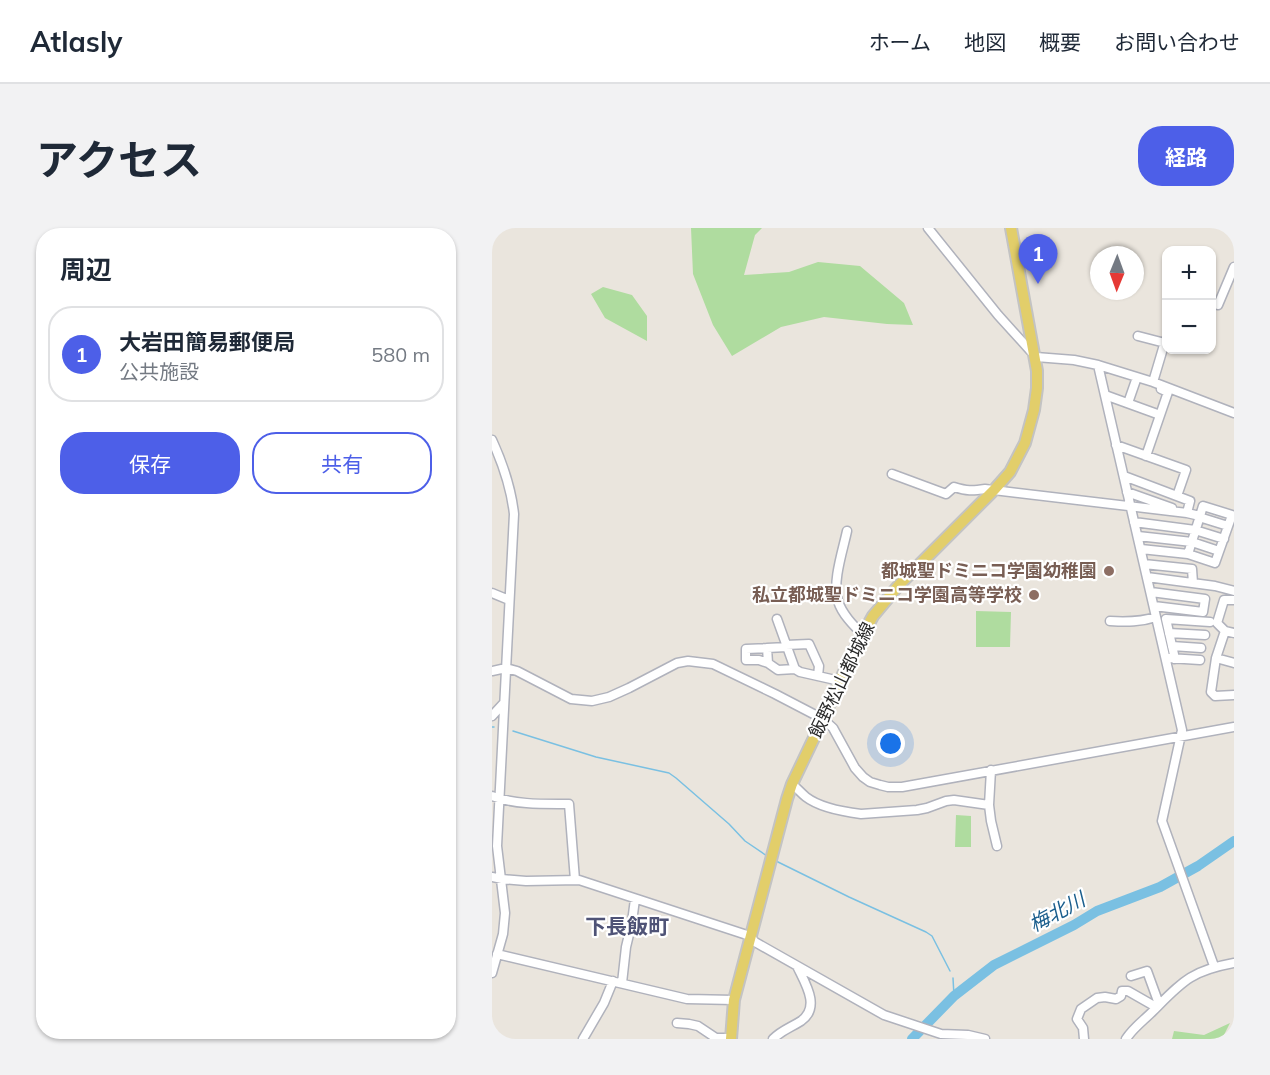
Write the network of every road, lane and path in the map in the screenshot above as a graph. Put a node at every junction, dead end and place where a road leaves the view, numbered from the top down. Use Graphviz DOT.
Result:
graph roads {
  1 [pos="928,228"];
  2 [pos="1011,228"];
  3 [pos="1234,267"];
  4 [pos="1216,304"];
  5 [pos="1138,336"];
  6 [pos="1162,340"];
  7 [pos="1162,354"];
  8 [pos="1036,357"];
  9 [pos="1098,365"];
  10 [pos="1107,372"];
  11 [pos="1136,380"];
  12 [pos="1153,382"];
  13 [pos="1105,395"];
  14 [pos="1128,403"];
  15 [pos="1234,412"];
  16 [pos="1160,415"];
  17 [pos="492,440"];
  18 [pos="1116,446"];
  19 [pos="1146,456"];
  20 [pos="892,474"];
  21 [pos="1124,476"];
  22 [pos="995,489"];
  23 [pos="1127,492"];
  24 [pos="1177,496"];
  25 [pos="1131,507"];
  26 [pos="1186,513"];
  27 [pos="1200,517"];
  28 [pos="1134,522"];
  29 [pos="1196,530"];
  30 [pos="846,531"];
  31 [pos="1137,536"];
  32 [pos="1224,539"];
  33 [pos="1192,542"];
  34 [pos="1141,549"];
  35 [pos="1219,551"];
  36 [pos="1189,555"];
  37 [pos="1144,564"];
  38 [pos="1192,568"];
  39 [pos="1147,577"];
  40 [pos="1192,583"];
  41 [pos="1234,591"];
  42 [pos="492,592"];
  43 [pos="1151,592"];
  44 [pos="509,600"];
  45 [pos="1234,600"];
  46 [pos="1154,606"];
  47 [pos="1156,617"];
  48 [pos="777,619"];
  49 [pos="1110,621"];
  50 [pos="1210,622"];
  51 [pos="1229,632"];
  52 [pos="1169,633"];
  53 [pos="862,635"];
  54 [pos="1205,635"];
  55 [pos="787,646"];
  56 [pos="1172,646"];
  57 [pos="767,648"];
  58 [pos="1201,648"];
  59 [pos="1170,658"];
  60 [pos="1216,658"];
  61 [pos="1200,660"];
  62 [pos="768,663"];
  63 [pos="1234,663"];
  64 [pos="506,668"];
  65 [pos="795,669"];
  66 [pos="492,671"];
  67 [pos="818,676"];
  68 [pos="840,681"];
  69 [pos="1234,695"];
  70 [pos="503,704"];
  71 [pos="492,716"];
  72 [pos="823,719"];
  73 [pos="1234,727"];
  74 [pos="1182,736"];
  75 [pos="991,770"];
  76 [pos="792,784"];
  77 [pos="495,797"];
  78 [pos="989,805"];
  79 [pos="997,846"];
  80 [pos="492,877"];
  81 [pos="502,879"];
  82 [pos="575,880"];
  83 [pos="635,899"];
  84 [pos="750,936"];
  85 [pos="497,954"];
  86 [pos="1234,963"];
  87 [pos="797,965"];
  88 [pos="1214,966"];
  89 [pos="492,973"];
  90 [pos="1131,976"];
  91 [pos="617,982"];
  92 [pos="734,1000"];
  93 [pos="1158,1006"];
  94 [pos="677,1023"];
  95 [pos="731,1038"];
  96 [pos="583,1039"];
  97 [pos="773,1039"];
  98 [pos="985,1039"];
  99 [pos="1084,1039"];
  100 [pos="1126,1039"];
  1 -- 8 [label="street"];
  2 -- 8 [label="main road, 飯野松山都城線"];
  3 -- 4 [label="street"];
  5 -- 6 [label="street"];
  7 -- 12 [label="street"];
  8 -- 9 [label="street"];
  8 -- 22 [label="main road, 飯野松山都城線"];
  9 -- 12 [label="street"];
  9 -- 13 [label="street"];
  10 -- 11 [label="street"];
  11 -- 14 [label="street"];
  11 -- 16 [label="street"];
  12 -- 15 [label="street"];
  13 -- 14 [label="street"];
  13 -- 18 [label="street"];
  14 -- 16 [label="street"];
  16 -- 19 [label="street"];
  17 -- 44 [label="street"];
  18 -- 19 [label="street"];
  18 -- 21 [label="street"];
  19 -- 24 [label="street"];
  20 -- 22 [label="street"];
  21 -- 23 [label="street"];
  21 -- 24 [label="street"];
  22 -- 25 [label="street"];
  22 -- 53 [label="main road, 飯野松山都城線"];
  23 -- 25 [label="street"];
  23 -- 26 [label="street"];
  24 -- 26 [label="street"];
  25 -- 26 [label="street"];
  25 -- 28 [label="street"];
  26 -- 27 [label="street"];
  27 -- 29 [label="street"];
  27 -- 32 [label="street"];
  28 -- 29 [label="street"];
  28 -- 31 [label="street"];
  29 -- 32 [label="street"];
  29 -- 33 [label="street"];
  30 -- 53 [label="street"];
  31 -- 33 [label="street"];
  31 -- 34 [label="street"];
  32 -- 35 [label="street"];
  33 -- 35 [label="street"];
  33 -- 36 [label="street"];
  34 -- 36 [label="street"];
  34 -- 37 [label="street"];
  35 -- 36 [label="street"];
  36 -- 38 [label="street"];
  37 -- 38 [label="street"];
  37 -- 39 [label="street"];
  38 -- 40 [label="street"];
  39 -- 40 [label="street"];
  39 -- 43 [label="street"];
  40 -- 41 [label="street"];
  42 -- 44 [label="street"];
  43 -- 46 [label="street"];
  43 -- 46 [label="street"];
  44 -- 64 [label="street"];
  45 -- 51 [label="street"];
  46 -- 47 [label="street"];
  47 -- 49 [label="street"];
  47 -- 59 [label="street"];
  48 -- 55 [label="street"];
  50 -- 52 [label="street"];
  51 -- 60 [label="street"];
  52 -- 54 [label="street"];
  52 -- 56 [label="street"];
  53 -- 68 [label="main road, 飯野松山都城線"];
  55 -- 57 [label="street"];
  55 -- 65 [label="street"];
  55 -- 67 [label="street"];
  56 -- 58 [label="street"];
  56 -- 59 [label="street"];
  57 -- 62 [label="street"];
  57 -- 62 [label="street"];
  59 -- 61 [label="street"];
  59 -- 74 [label="street"];
  60 -- 63 [label="street"];
  60 -- 69 [label="street"];
  62 -- 65 [label="street"];
  64 -- 66 [label="street"];
  64 -- 70 [label="street"];
  64 -- 72 [label="street"];
  65 -- 67 [label="street"];
  67 -- 68 [label="street"];
  68 -- 72 [label="main road, 飯野松山都城線"];
  70 -- 71 [label="street"];
  70 -- 77 [label="street"];
  72 -- 75 [label="street"];
  72 -- 76 [label="main road, 飯野松山都城線"];
  73 -- 74 [label="street"];
  74 -- 75 [label="street"];
  74 -- 88 [label="street"];
  75 -- 78 [label="street"];
  76 -- 78 [label="street"];
  76 -- 84 [label="main road, 飯野松山都城線"];
  77 -- 81 [label="street"];
  77 -- 82 [label="street"];
  78 -- 79 [label="street"];
  80 -- 81 [label="street"];
  81 -- 82 [label="street"];
  81 -- 85 [label="street"];
  82 -- 83 [label="street"];
  83 -- 84 [label="street"];
  83 -- 91 [label="street"];
  84 -- 87 [label="street"];
  84 -- 92 [label="main road, 飯野松山都城線"];
  85 -- 89 [label="street"];
  85 -- 91 [label="street"];
  86 -- 88 [label="street"];
  87 -- 97 [label="street"];
  87 -- 98 [label="street"];
  88 -- 93 [label="street"];
  90 -- 93 [label="street"];
  91 -- 92 [label="street"];
  91 -- 96 [label="street"];
  92 -- 95 [label="main road, 飯野松山都城線"];
  93 -- 99 [label="street"];
  93 -- 100 [label="street"];
  94 -- 95 [label="street"];
}
